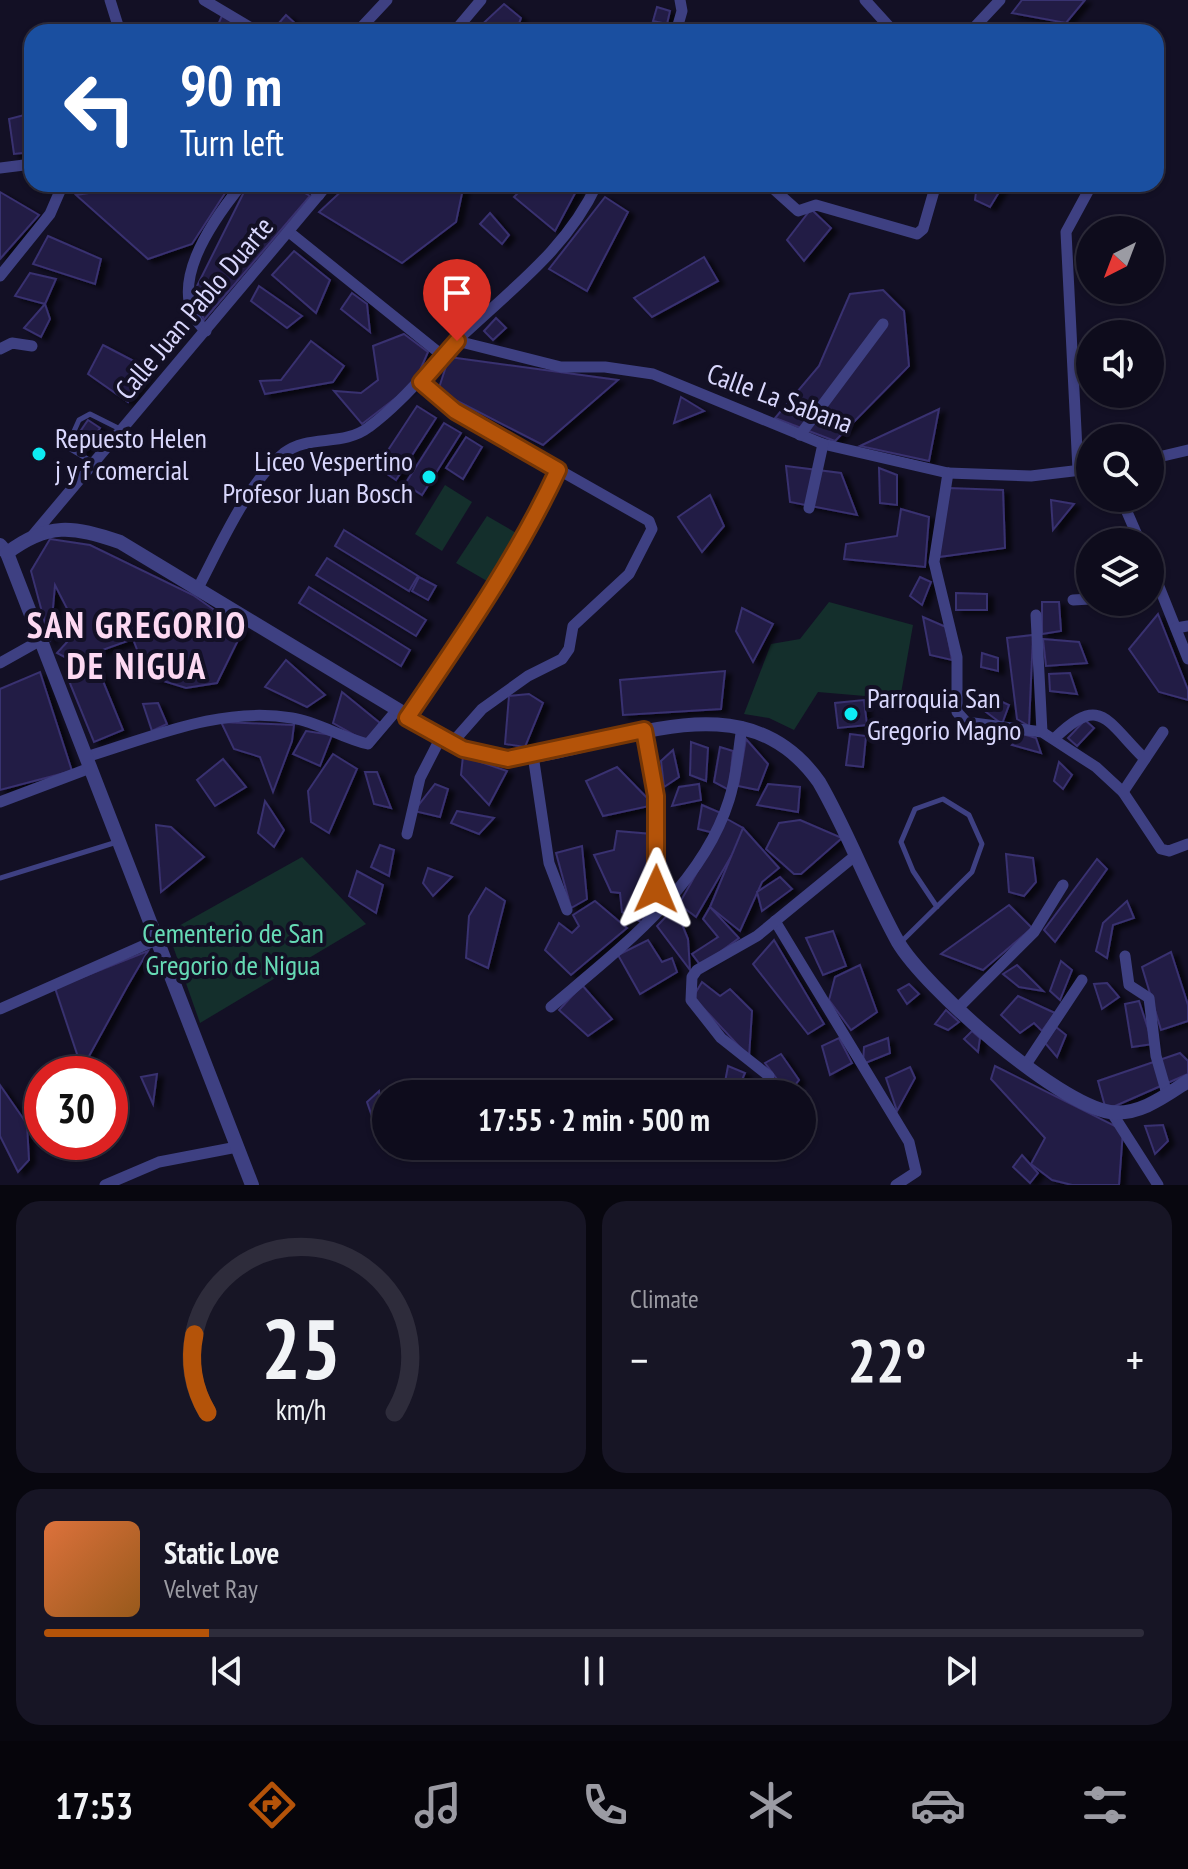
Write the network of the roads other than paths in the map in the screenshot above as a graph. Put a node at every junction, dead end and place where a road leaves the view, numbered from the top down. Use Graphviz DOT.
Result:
graph roads {
  1 [pos="110,0"];
  2 [pos="204,0"];
  3 [pos="387,0"];
  4 [pos="481,0"];
  5 [pos="680,0"];
  6 [pos="865,0"];
  7 [pos="1000,0"];
  8 [pos="118,24"];
  9 [pos="244,24"];
  10 [pos="364,24"];
  11 [pos="461,24"];
  12 [pos="678,24"];
  13 [pos="887,24"];
  14 [pos="978,24"];
  15 [pos="24,165"];
  16 [pos="0,168"];
  17 [pos="60,192"];
  18 [pos="236,192"];
  19 [pos="316,192"];
  20 [pos="321,192"];
  21 [pos="592,192"];
  22 [pos="777,192"];
  23 [pos="934,192"];
  24 [pos="1088,192"];
  25 [pos="319,195"];
  26 [pos="289,232"];
  27 [pos="0,276"];
  28 [pos="883,324"];
  29 [pos="206,331"];
  30 [pos="457,341"];
  31 [pos="32,346"];
  32 [pos="0,349"];
  33 [pos="443,356"];
  34 [pos="421,382"];
  35 [pos="1081,424"];
  36 [pos="123,431"];
  37 [pos="800,435"];
  38 [pos="823,444"];
  39 [pos="1188,450"];
  40 [pos="1164,456"];
  41 [pos="95,463"];
  42 [pos="558,470"];
  43 [pos="1076,470"];
  44 [pos="948,473"];
  45 [pos="809,508"];
  46 [pos="33,535"];
  47 [pos="4,549"];
  48 [pos="199,586"];
  49 [pos="1073,600"];
  50 [pos="1076,600"];
  51 [pos="1164,603"];
  52 [pos="1036,615"];
  53 [pos="1182,627"];
  54 [pos="41,640"];
  55 [pos="1188,659"];
  56 [pos="0,663"];
  57 [pos="402,714"];
  58 [pos="742,727"];
  59 [pos="644,730"];
  60 [pos="1042,732"];
  61 [pos="1163,732"];
  62 [pos="1054,739"];
  63 [pos="447,740"];
  64 [pos="533,755"];
  65 [pos="1145,759"];
  66 [pos="88,763"];
  67 [pos="1123,792"];
  68 [pos="0,802"];
  69 [pos="407,834"];
  70 [pos="119,841"];
  71 [pos="1188,844"];
  72 [pos="856,855"];
  73 [pos="0,878"];
  74 [pos="1063,885"];
  75 [pos="937,907"];
  76 [pos="567,910"];
  77 [pos="656,912"];
  78 [pos="775,921"];
  79 [pos="156,940"];
  80 [pos="900,944"];
  81 [pos="1125,956"];
  82 [pos="1082,980"];
  83 [pos="551,1007"];
  84 [pos="959,1007"];
  85 [pos="0,1009"];
  86 [pos="1025,1066"];
  87 [pos="769,1076"];
  88 [pos="1188,1081"];
  89 [pos="1167,1094"];
  90 [pos="1112,1113"];
  91 [pos="237,1147"];
  92 [pos="105,1185"];
  93 [pos="252,1185"];
  94 [pos="896,1185"];
  95 [pos="1158,1185"];
  1 -- 8 [label="street"];
  2 -- 9 [label="street"];
  3 -- 10 [label="street"];
  4 -- 11 [label="street"];
  5 -- 12 [label="street"];
  6 -- 13 [label="street"];
  7 -- 14 [label="street"];
  15 -- 16 [label="street"];
  17 -- 27 [label="street"];
  18 -- 29 [label="street"];
  19 -- 25 [label="street"];
  20 -- 25 [label="street, Calle Juan Pablo Duarte"];
  21 -- 30 [label="street"];
  22 -- 23 [label="street"];
  24 -- 35 [label="street"];
  25 -- 26 [label="street, Calle Juan Pablo Duarte"];
  26 -- 29 [label="street, Calle Juan Pablo Duarte"];
  26 -- 33 [label="street"];
  28 -- 37 [label="street"];
  29 -- 36 [label="street, Calle Juan Pablo Duarte"];
  30 -- 33 [label="street"];
  30 -- 37 [label="street, Calle La Sabana"];
  31 -- 32 [label="street"];
  33 -- 34 [label="street"];
  34 -- 42 [label="street"];
  34 -- 48 [label="street"];
  36 -- 41 [label="street, Calle Juan Pablo Duarte"];
  36 -- 41 [label="lane"];
  37 -- 38 [label="street, Calle La Sabana"];
  38 -- 44 [label="street, Calle La Sabana"];
  38 -- 45 [label="street"];
  39 -- 40 [label="street"];
  41 -- 46 [label="street, Calle Juan Pablo Duarte"];
  42 -- 57 [label="street"];
  42 -- 63 [label="street"];
  43 -- 44 [label="street, Calle La Sabana"];
  44 -- 60 [label="street"];
  46 -- 47 [label="street"];
  46 -- 48 [label="street"];
  47 -- 54 [label="street"];
  48 -- 57 [label="street"];
  49 -- 50 [label="street"];
  51 -- 53 [label="street"];
  52 -- 60 [label="street"];
  53 -- 55 [label="street"];
  54 -- 56 [label="street"];
  54 -- 66 [label="street"];
  57 -- 63 [label="street"];
  57 -- 66 [label="street"];
  58 -- 59 [label="street"];
  58 -- 72 [label="street"];
  58 -- 77 [label="street"];
  59 -- 64 [label="street"];
  59 -- 77 [label="street"];
  60 -- 62 [label="street"];
  61 -- 65 [label="street"];
  62 -- 65 [label="street"];
  62 -- 67 [label="street"];
  63 -- 64 [label="street"];
  63 -- 69 [label="street"];
  64 -- 76 [label="street"];
  65 -- 67 [label="street"];
  66 -- 68 [label="street"];
  66 -- 70 [label="street"];
  67 -- 71 [label="street"];
  70 -- 73 [label="lane"];
  70 -- 79 [label="street"];
  72 -- 78 [label="street"];
  72 -- 80 [label="street"];
  74 -- 84 [label="street"];
  75 -- 75 [label="lane"];
  75 -- 80 [label="lane"];
  77 -- 83 [label="street"];
  78 -- 87 [label="street"];
  78 -- 94 [label="street"];
  79 -- 85 [label="street"];
  79 -- 91 [label="street"];
  80 -- 84 [label="street"];
  81 -- 89 [label="street"];
  82 -- 86 [label="street"];
  84 -- 86 [label="street"];
  86 -- 90 [label="street"];
  88 -- 89 [label="street"];
  89 -- 90 [label="street"];
  90 -- 95 [label="street"];
  91 -- 92 [label="street"];
  91 -- 93 [label="street"];
}
